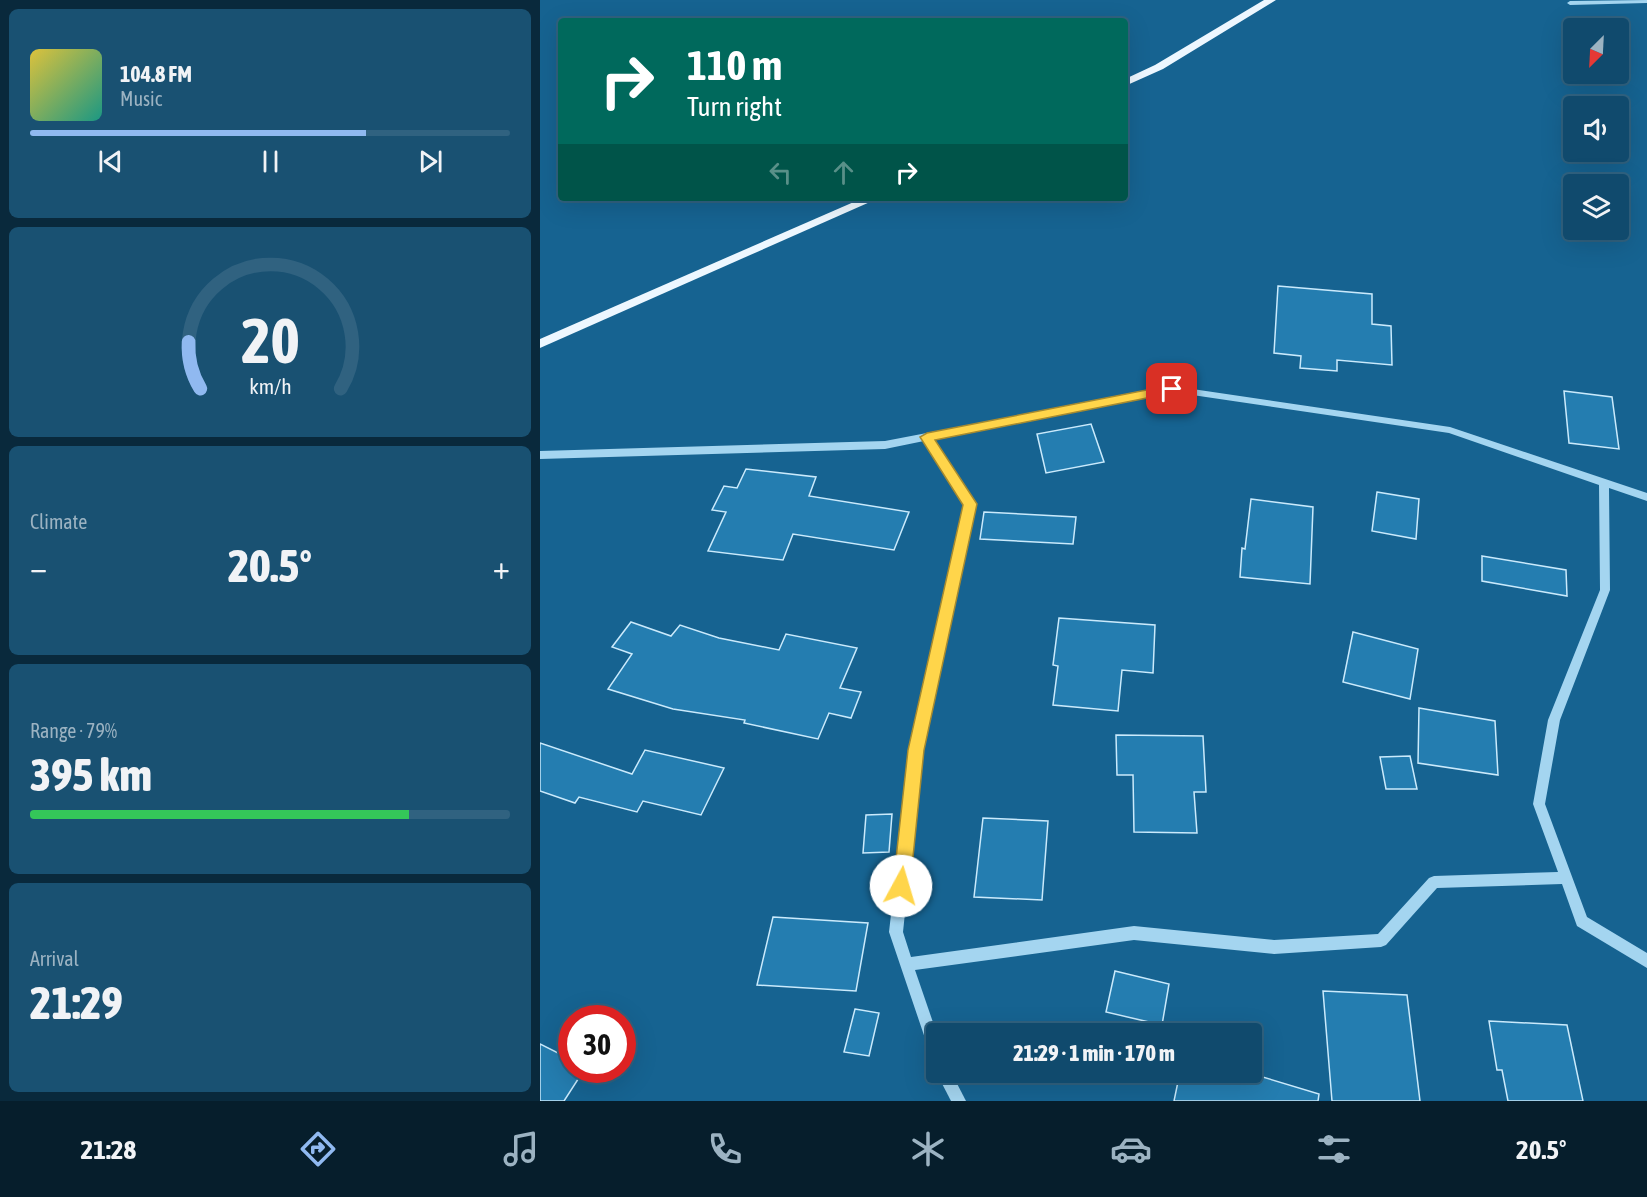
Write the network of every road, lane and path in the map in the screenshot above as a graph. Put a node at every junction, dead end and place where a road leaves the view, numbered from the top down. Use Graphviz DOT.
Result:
graph roads {
  1 [pos="1271,0"];
  2 [pos="1647,1"];
  3 [pos="1570,3"];
  4 [pos="1128,82"];
  5 [pos="866,201"];
  6 [pos="540,344"];
  7 [pos="927,437"];
  8 [pos="540,455"];
  9 [pos="1604,483"];
  10 [pos="1647,497"];
  11 [pos="1566,878"];
  12 [pos="1647,961"];
  13 [pos="908,964"];
  14 [pos="927,1023"];
  15 [pos="949,1083"];
  16 [pos="959,1101"];
  1 -- 4 [label="main road"];
  2 -- 3 [label="street"];
  5 -- 6 [label="main road"];
  7 -- 8 [label="street"];
  7 -- 9 [label="street"];
  7 -- 13 [label="street"];
  9 -- 10 [label="street"];
  9 -- 11 [label="street"];
  11 -- 12 [label="street"];
  11 -- 13 [label="street"];
  13 -- 14 [label="street"];
  15 -- 16 [label="street"];
}
